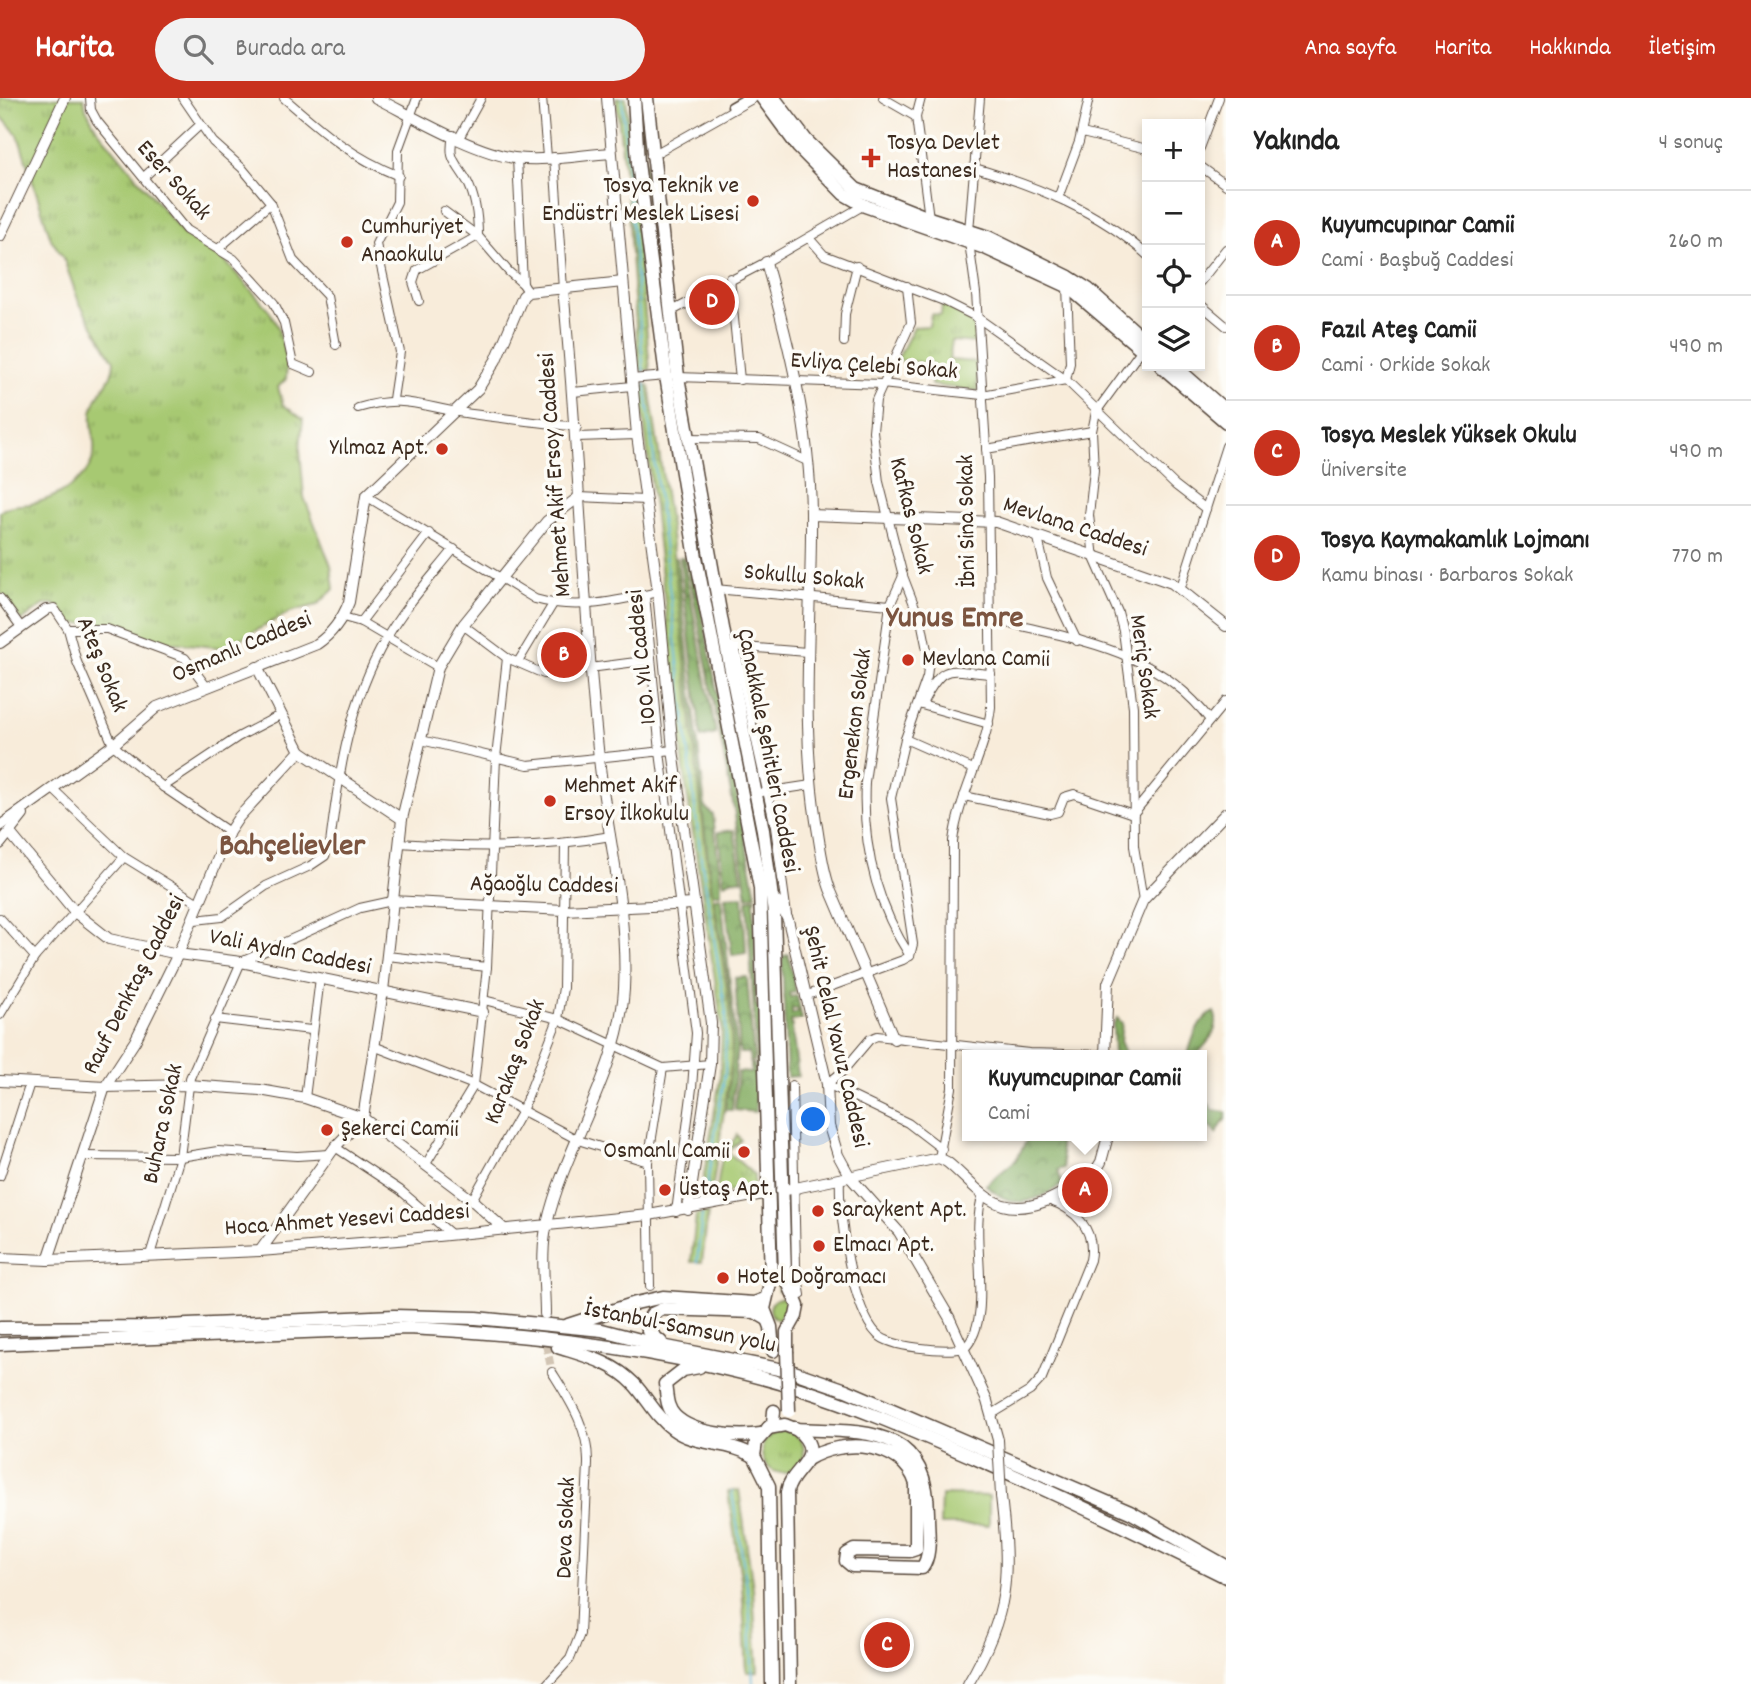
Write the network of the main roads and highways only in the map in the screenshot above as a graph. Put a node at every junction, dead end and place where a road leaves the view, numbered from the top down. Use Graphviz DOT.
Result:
graph roads {
  1 [pos="634,98"];
  2 [pos="647,98"];
  3 [pos="762,98"];
  4 [pos="774,98"];
  5 [pos="868,201"];
  6 [pos="969,237"];
  7 [pos="665,315"];
  8 [pos="1142,341"];
  9 [pos="1142,342"];
  10 [pos="1167,371"];
  11 [pos="1181,371"];
  12 [pos="666,377"];
  13 [pos="1226,411"];
  14 [pos="1226,422"];
  15 [pos="701,551"];
  16 [pos="767,890"];
  17 [pos="782,1191"];
  18 [pos="798,1297"];
  19 [pos="765,1299"];
  20 [pos="767,1319"];
  21 [pos="794,1321"];
  22 [pos="0,1328"];
  23 [pos="559,1328"];
  24 [pos="531,1338"];
  25 [pos="0,1344"];
  26 [pos="667,1347"];
  27 [pos="773,1351"];
  28 [pos="704,1366"];
  29 [pos="774,1411"];
  30 [pos="795,1429"];
  31 [pos="765,1431"];
  32 [pos="754,1456"];
  33 [pos="808,1459"];
  34 [pos="764,1474"];
  35 [pos="792,1479"];
  36 [pos="1226,1566"];
  37 [pos="1226,1577"];
  38 [pos="792,1681"];
  39 [pos="772,1684"];
  1 -- 7 [label="main road, Çanakkale Şehitleri Caddesi"];
  2 -- 7 [label="main road, Çanakkale Şehitleri Caddesi"];
  3 -- 5 [label="main road"];
  4 -- 5 [label="main road"];
  5 -- 6 [label="main road"];
  5 -- 6 [label="main road"];
  6 -- 8 [label="main road"];
  6 -- 9 [label="main road"];
  7 -- 12 [label="main road, Çanakkale Şehitleri Caddesi"];
  10 -- 14 [label="main road"];
  11 -- 13 [label="main road"];
  12 -- 15 [label="main road, Çanakkale Şehitleri Caddesi"];
  12 -- 15 [label="main road, Çanakkale Şehitleri Caddesi"];
  15 -- 16 [label="main road, Çanakkale Şehitleri Caddesi"];
  15 -- 16 [label="main road, Çanakkale Şehitleri Caddesi"];
  16 -- 17 [label="main road, Çanakkale Şehitleri Caddesi"];
  16 -- 17 [label="main road, Çanakkale Şehitleri Caddesi"];
  17 -- 18 [label="main road, Çanakkale Şehitleri Caddesi"];
  17 -- 19 [label="main road, Çanakkale Şehitleri Caddesi"];
  18 -- 19 [label="main road"];
  18 -- 21 [label="main road, Çanakkale Şehitleri Caddesi"];
  19 -- 20 [label="main road, Çanakkale Şehitleri Caddesi"];
  19 -- 23 [label="main road"];
  20 -- 21 [label="main road"];
  20 -- 26 [label="main road"];
  20 -- 27 [label="main road, Çanakkale Şehitleri Caddesi"];
  21 -- 30 [label="main road, Çanakkale Şehitleri Caddesi, bridge"];
  22 -- 23 [label="main road, İstanbul-Samsun yolu"];
  23 -- 26 [label="main road, İstanbul-Samsun yolu"];
  24 -- 25 [label="main road, İstanbul-Samsun yolu"];
  24 -- 28 [label="main road, İstanbul-Samsun yolu"];
  24 -- 32 [label="main road"];
  26 -- 36 [label="main road, İstanbul-Samsun yolu"];
  28 -- 31 [label="main road"];
  28 -- 37 [label="main road, İstanbul-Samsun yolu"];
  29 -- 31 [label="main road"];
  30 -- 31 [label="main road"];
  30 -- 33 [label="main road"];
  30 -- 33 [label="main road"];
  31 -- 32 [label="main road"];
  32 -- 34 [label="main road"];
  33 -- 35 [label="main road"];
  34 -- 35 [label="main road"];
  34 -- 39 [label="main road"];
  35 -- 38 [label="main road"];
}
